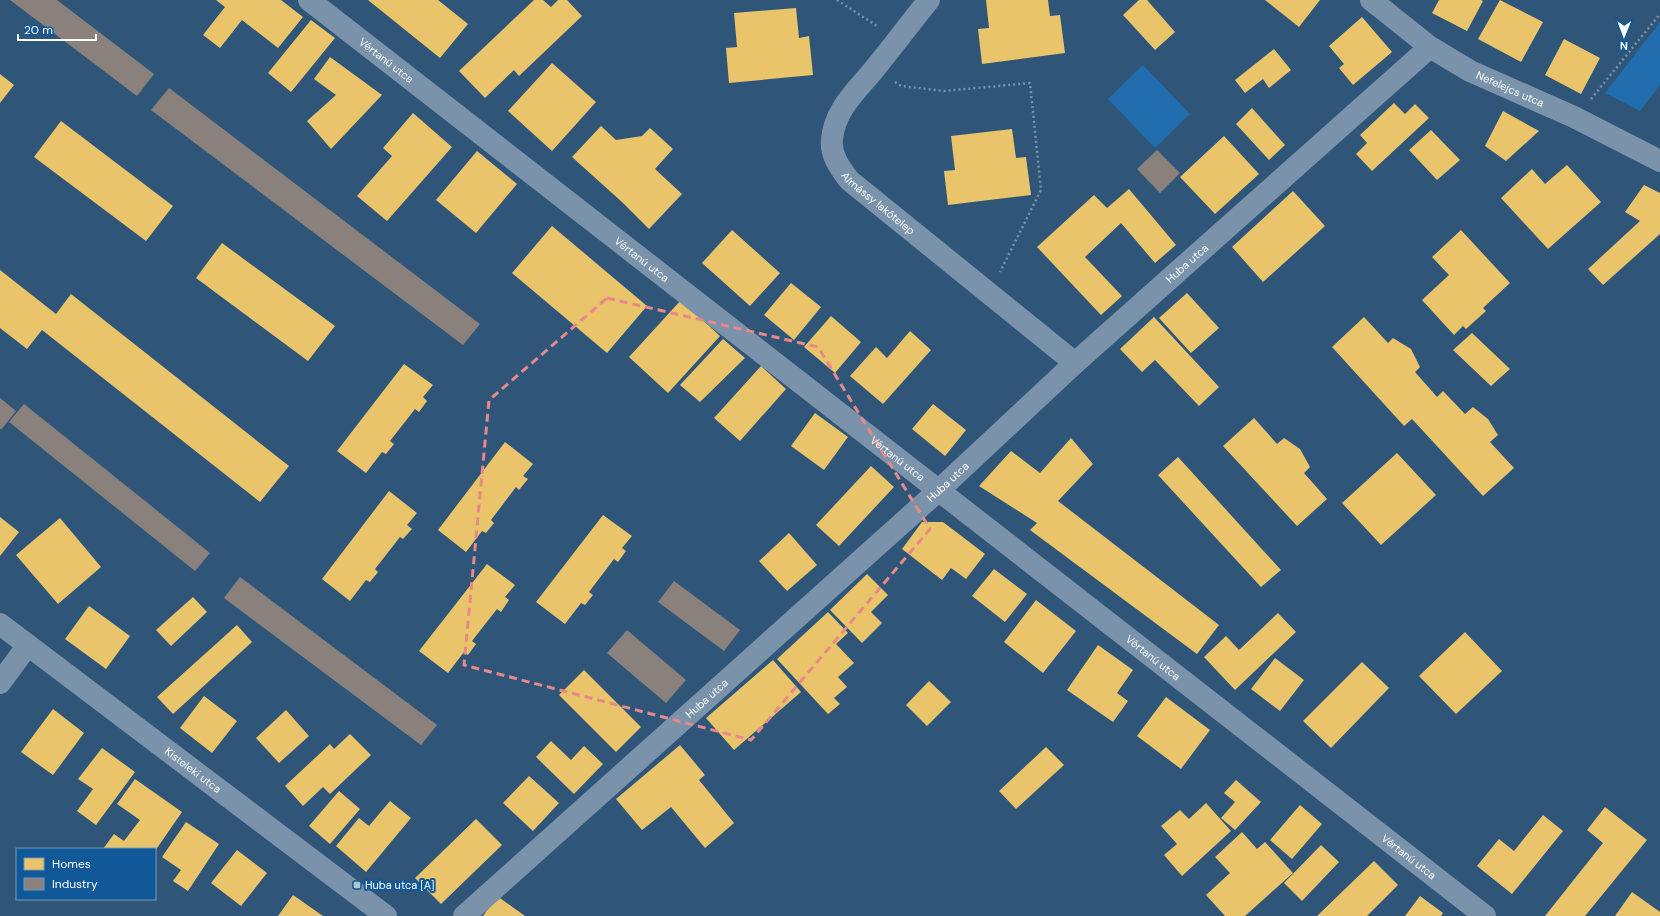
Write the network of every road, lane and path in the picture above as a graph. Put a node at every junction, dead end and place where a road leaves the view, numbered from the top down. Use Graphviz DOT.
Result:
graph roads {
  1 [pos="309,0"];
  2 [pos="837,0"];
  3 [pos="929,0"];
  4 [pos="1371,0"];
  5 [pos="1660,14"];
  6 [pos="898,40"];
  7 [pos="1430,47"];
  8 [pos="874,69"];
  9 [pos="1574,116"];
  10 [pos="1660,161"];
  11 [pos="989,293"];
  12 [pos="1075,363"];
  13 [pos="938,490"];
  14 [pos="0,624"];
  15 [pos="28,645"];
  16 [pos="0,683"];
  17 [pos="386,916"];
  18 [pos="464,916"];
  19 [pos="1485,916"];
  1 -- 13 [label="street, Vértanú utca"];
  2 -- 6 [label="path"];
  3 -- 6 [label="street, Almássy lakótelep"];
  4 -- 7 [label="street, Nefelejcs utca"];
  5 -- 9 [label="path"];
  6 -- 8 [label="street, Almássy lakótelep"];
  7 -- 9 [label="street, Nefelejcs utca"];
  7 -- 12 [label="street, Huba utca"];
  8 -- 11 [label="street, Almássy lakótelep"];
  8 -- 11 [label="path"];
  9 -- 10 [label="street, Nefelejcs utca"];
  11 -- 12 [label="street, Almássy lakótelep"];
  12 -- 13 [label="street, Huba utca"];
  13 -- 18 [label="street, Huba utca"];
  13 -- 19 [label="street, Vértanú utca"];
  14 -- 15 [label="street, Kisteleki utca"];
  15 -- 16 [label="street"];
  15 -- 17 [label="street, Kisteleki utca"];
}
